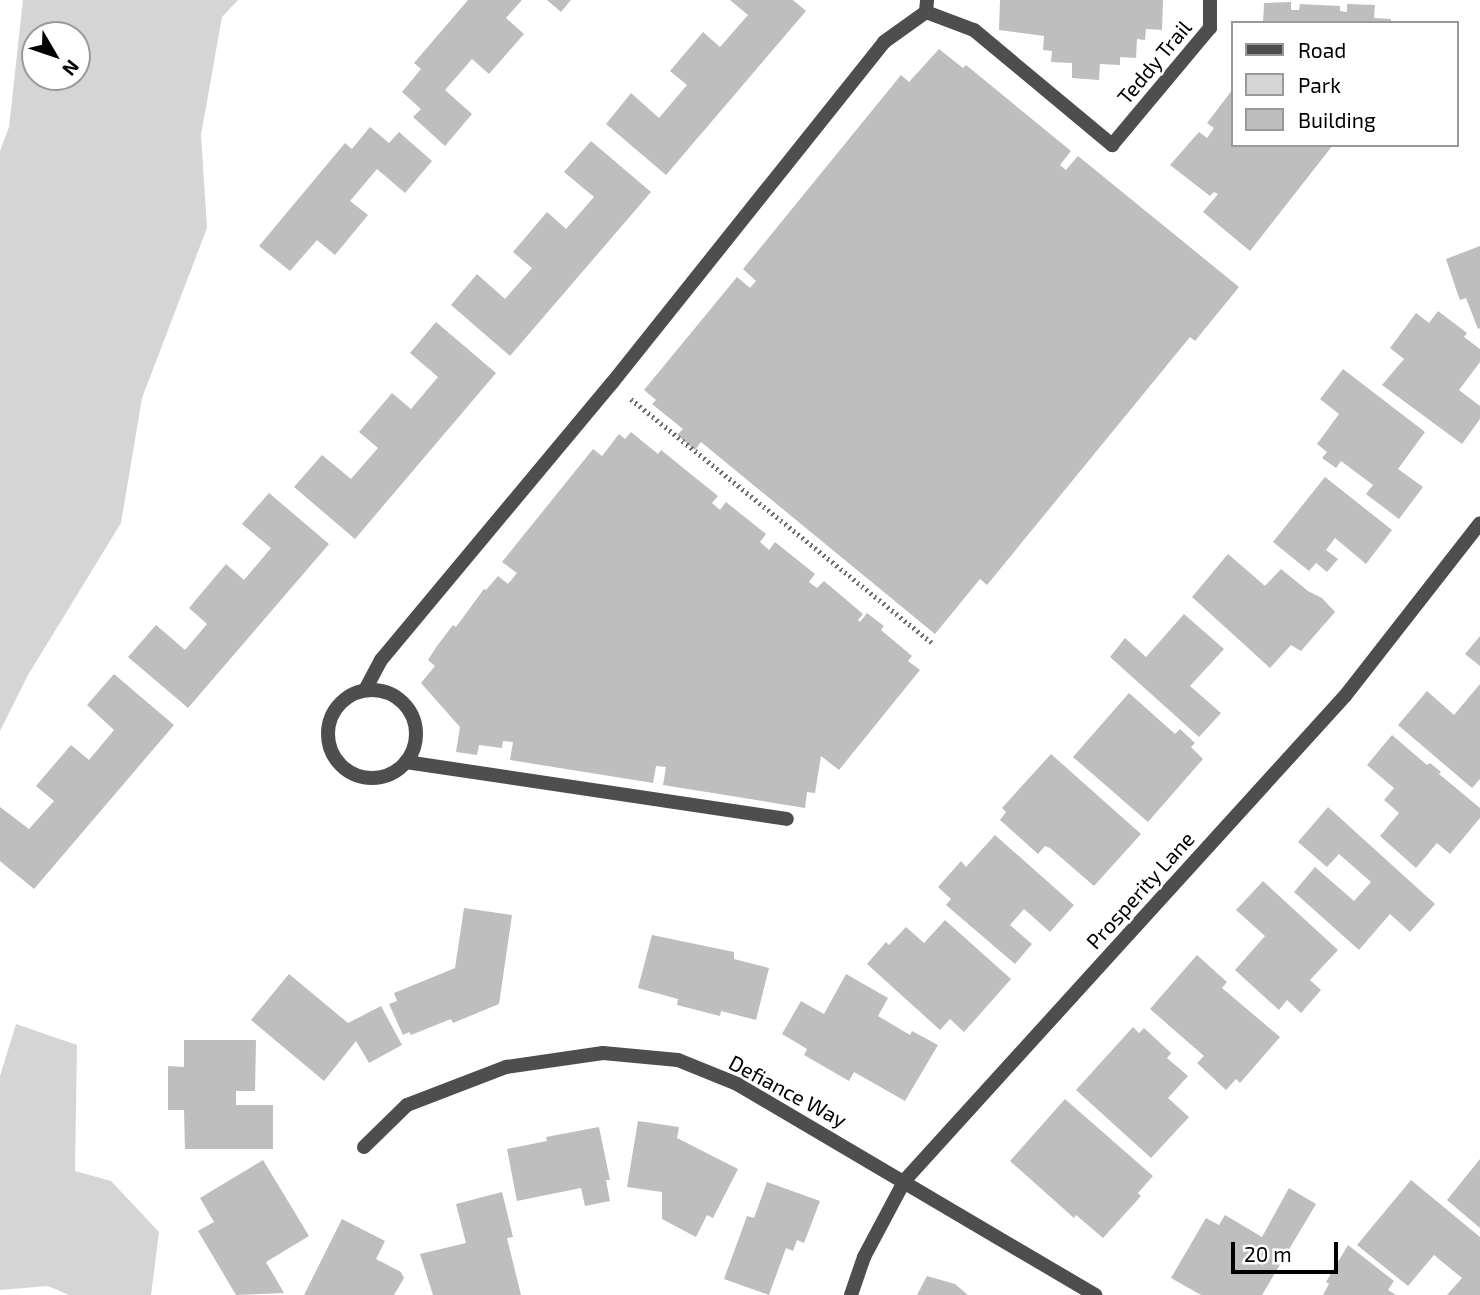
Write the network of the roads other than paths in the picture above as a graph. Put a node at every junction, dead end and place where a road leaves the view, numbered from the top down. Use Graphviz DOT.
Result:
graph roads {
  1 [pos="1210,0"];
  2 [pos="927,6"];
  3 [pos="1480,523"];
  4 [pos="365,690"];
  5 [pos="406,762"];
  6 [pos="787,819"];
  7 [pos="364,1147"];
  8 [pos="905,1180"];
  9 [pos="851,1295"];
  10 [pos="1095,1295"];
  1 -- 2 [label="street, Teddy Trail"];
  2 -- 4 [label="street"];
  3 -- 8 [label="street, Prosperity Lane"];
  4 -- 5 [label="street"];
  4 -- 5 [label="street"];
  5 -- 6 [label="street"];
  7 -- 8 [label="street, Defiance Way"];
  8 -- 9 [label="street, Prosperity Lane"];
  8 -- 10 [label="street, Defiance Way"];
}
